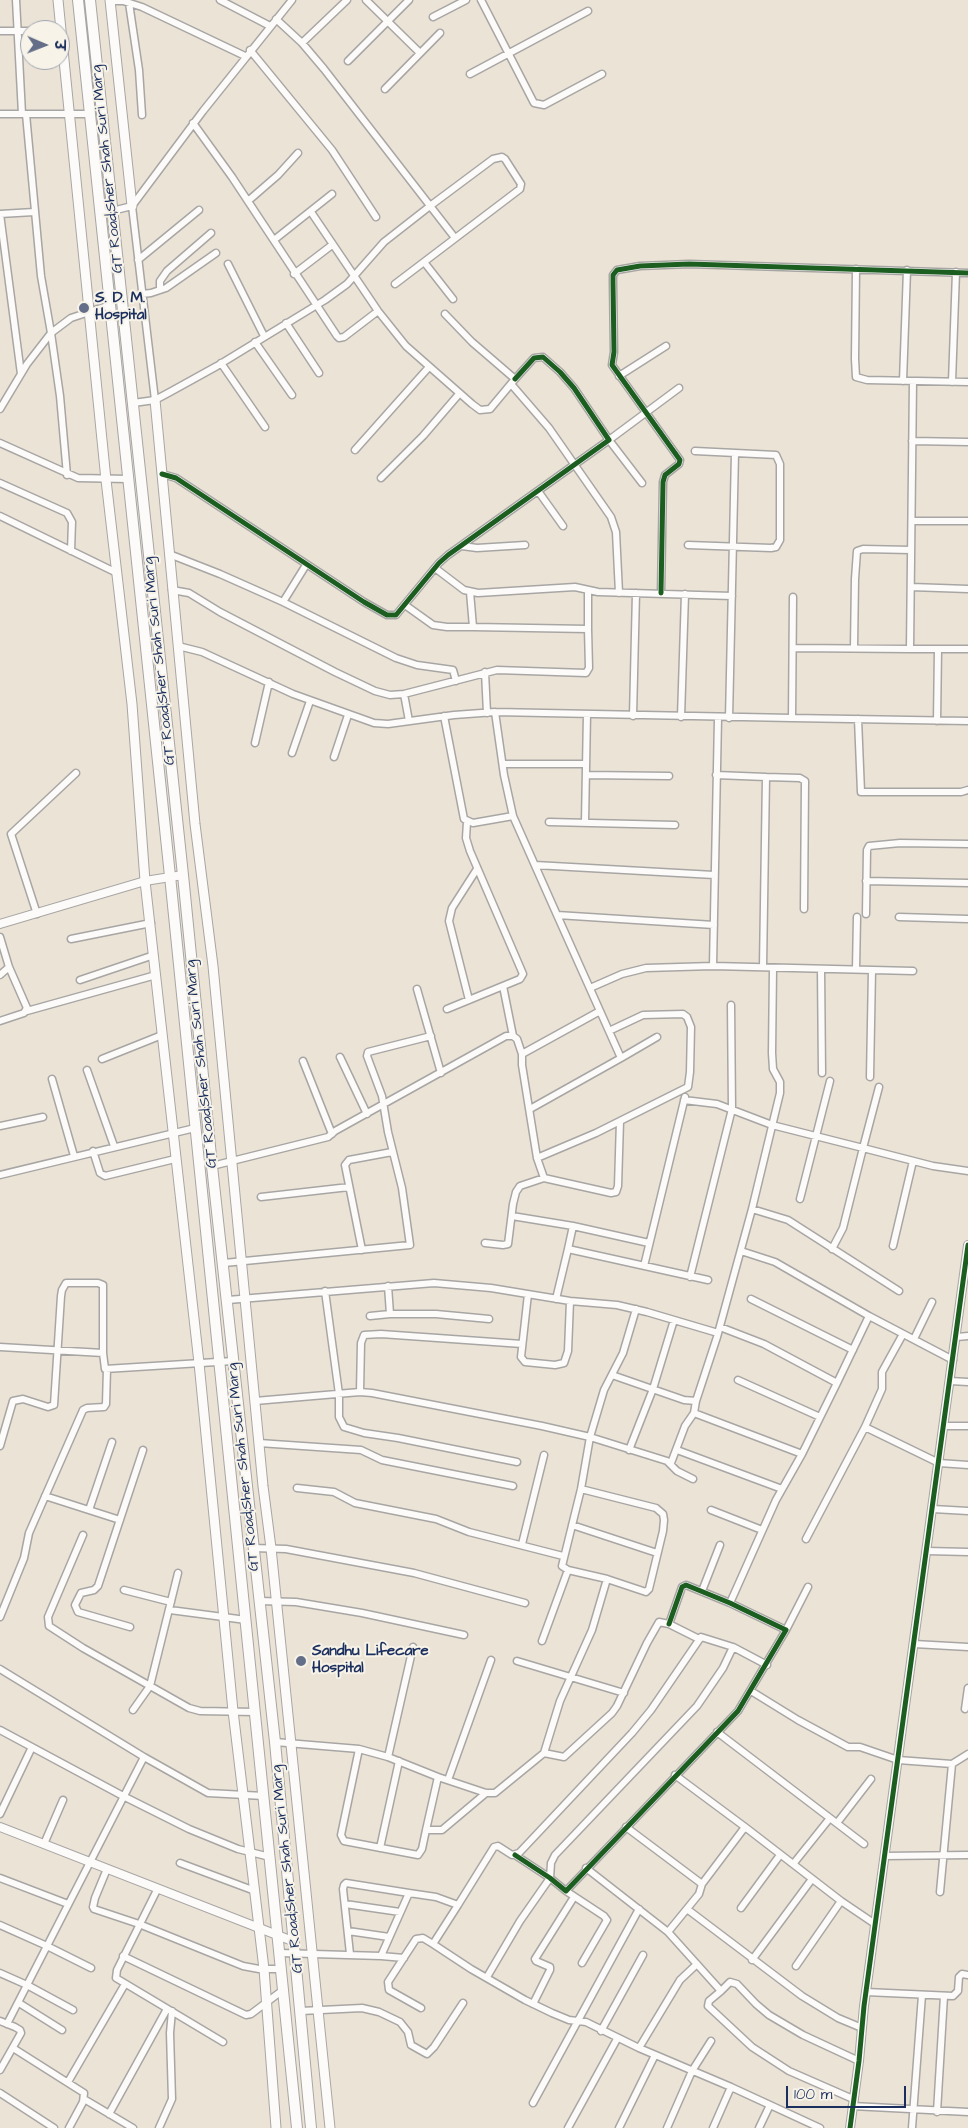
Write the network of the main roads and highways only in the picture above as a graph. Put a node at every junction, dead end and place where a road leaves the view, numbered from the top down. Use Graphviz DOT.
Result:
graph roads {
  1 [pos="58,0"];
  2 [pos="78,0"];
  3 [pos="90,0"];
  4 [pos="110,0"];
  5 [pos="60,20"];
  6 [pos="65,70"];
  7 [pos="132,206"];
  8 [pos="155,400"];
  9 [pos="276,2128"];
  10 [pos="297,2128"];
  11 [pos="311,2128"];
  12 [pos="330,2128"];
  1 -- 5 [label="main road"];
  2 -- 10 [label="main road, GT Road;Sher Shah Suri Marg"];
  3 -- 11 [label="main road, GT Road;Sher Shah Suri Marg"];
  4 -- 7 [label="main road"];
  6 -- 9 [label="main road"];
  8 -- 12 [label="main road"];
}
